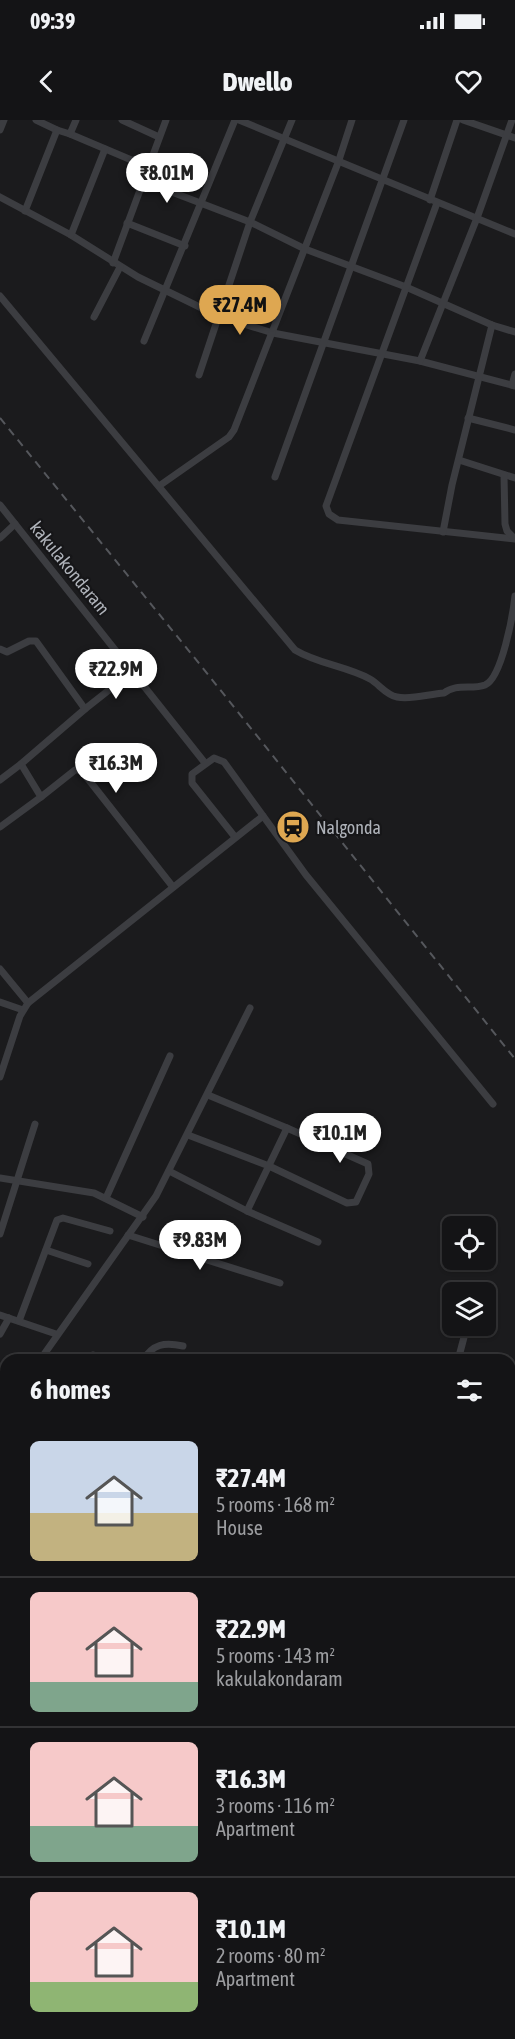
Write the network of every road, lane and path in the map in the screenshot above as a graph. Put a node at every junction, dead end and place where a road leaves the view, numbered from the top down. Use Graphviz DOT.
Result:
graph roads {
  1 [pos="4,120"];
  2 [pos="36,120"];
  3 [pos="76,120"];
  4 [pos="122,120"];
  5 [pos="166,120"];
  6 [pos="234,120"];
  7 [pos="239,120"];
  8 [pos="292,120"];
  9 [pos="352,120"];
  10 [pos="404,120"];
  11 [pos="457,120"];
  12 [pos="463,120"];
  13 [pos="512,120"];
  14 [pos="0,130"];
  15 [pos="57,130"];
  16 [pos="70,134"];
  17 [pos="507,136"];
  18 [pos="159,137"];
  19 [pos="285,137"];
  20 [pos="515,138"];
  21 [pos="105,149"];
  22 [pos="338,163"];
  23 [pos="148,167"];
  24 [pos="383,178"];
  25 [pos="143,181"];
  26 [pos="0,197"];
  27 [pos="434,201"];
  28 [pos="201,204"];
  29 [pos="25,211"];
  30 [pos="477,218"];
  31 [pos="250,222"];
  32 [pos="127,223"];
  33 [pos="515,234"];
  34 [pos="71,235"];
  35 [pos="185,246"];
  36 [pos="305,249"];
  37 [pos="112,263"];
  38 [pos="350,266"];
  39 [pos="120,267"];
  40 [pos="406,287"];
  41 [pos="164,290"];
  42 [pos="0,296"];
  43 [pos="441,304"];
  44 [pos="219,316"];
  45 [pos="94,317"];
  46 [pos="492,325"];
  47 [pos="515,332"];
  48 [pos="273,333"];
  49 [pos="144,341"];
  50 [pos="325,341"];
  51 [pos="380,353"];
  52 [pos="420,361"];
  53 [pos="515,374"];
  54 [pos="200,375"];
  55 [pos="478,376"];
  56 [pos="514,385"];
  57 [pos="468,418"];
  58 [pos="515,430"];
  59 [pos="459,460"];
  60 [pos="504,475"];
  61 [pos="275,477"];
  62 [pos="515,478"];
  63 [pos="159,486"];
  64 [pos="0,505"];
  65 [pos="15,524"];
  66 [pos="443,532"];
  67 [pos="0,538"];
  68 [pos="515,539"];
  69 [pos="515,596"];
  70 [pos="0,649"];
  71 [pos="133,671"];
  72 [pos="85,709"];
  73 [pos="206,763"];
  74 [pos="21,764"];
  75 [pos="0,780"];
  76 [pos="41,797"];
  77 [pos="263,816"];
  78 [pos="0,827"];
  79 [pos="235,837"];
  80 [pos="173,888"];
  81 [pos="0,969"];
  82 [pos="0,1002"];
  83 [pos="28,1003"];
  84 [pos="250,1008"];
  85 [pos="23,1010"];
  86 [pos="3,1055"];
  87 [pos="170,1056"];
  88 [pos="0,1077"];
  89 [pos="208,1095"];
  90 [pos="493,1104"];
  91 [pos="34,1124"];
  92 [pos="286,1128"];
  93 [pos="188,1135"];
  94 [pos="268,1166"];
  95 [pos="169,1171"];
  96 [pos="0,1178"];
  97 [pos="16,1181"];
  98 [pos="106,1198"];
  99 [pos="247,1211"];
  100 [pos="143,1217"];
  101 [pos="110,1231"];
  102 [pos="0,1234"];
  103 [pos="128,1235"];
  104 [pos="318,1242"];
  105 [pos="46,1250"];
  106 [pos="88,1264"];
  107 [pos="280,1283"];
  108 [pos="0,1315"];
  109 [pos="9,1318"];
  110 [pos="19,1321"];
  111 [pos="0,1334"];
  112 [pos="56,1334"];
  113 [pos="464,1336"];
  114 [pos="183,1346"];
  115 [pos="43,1354"];
  116 [pos="148,1354"];
  117 [pos="460,1354"];
  1 -- 14 [label="street"];
  2 -- 15 [label="street"];
  3 -- 16 [label="street"];
  4 -- 18 [label="street"];
  5 -- 18 [label="street"];
  6 -- 28 [label="street"];
  7 -- 19 [label="street"];
  8 -- 19 [label="street"];
  9 -- 22 [label="street"];
  10 -- 24 [label="street"];
  11 -- 27 [label="street"];
  12 -- 17 [label="street"];
  13 -- 17 [label="street"];
  15 -- 16 [label="street"];
  15 -- 29 [label="street"];
  16 -- 21 [label="street"];
  17 -- 20 [label="street"];
  17 -- 30 [label="street"];
  18 -- 23 [label="street"];
  19 -- 22 [label="street"];
  19 -- 31 [label="street"];
  21 -- 23 [label="street"];
  21 -- 34 [label="street"];
  22 -- 24 [label="street"];
  22 -- 36 [label="street"];
  23 -- 25 [label="street"];
  24 -- 27 [label="street"];
  24 -- 38 [label="street"];
  25 -- 28 [label="street"];
  25 -- 32 [label="street"];
  26 -- 29 [label="street"];
  27 -- 30 [label="street"];
  27 -- 40 [label="street"];
  28 -- 31 [label="street"];
  28 -- 35 [label="street"];
  29 -- 34 [label="street"];
  30 -- 33 [label="street"];
  30 -- 43 [label="street"];
  31 -- 36 [label="street"];
  31 -- 44 [label="street"];
  32 -- 35 [label="street"];
  32 -- 37 [label="street"];
  34 -- 37 [label="street"];
  35 -- 41 [label="street"];
  36 -- 38 [label="street"];
  36 -- 48 [label="street"];
  37 -- 39 [label="street"];
  38 -- 40 [label="street"];
  38 -- 50 [label="street"];
  39 -- 41 [label="street"];
  39 -- 45 [label="street"];
  40 -- 43 [label="street"];
  40 -- 51 [label="street"];
  41 -- 44 [label="street"];
  41 -- 49 [label="street"];
  42 -- 63 [label="street"];
  43 -- 46 [label="street"];
  43 -- 52 [label="street"];
  44 -- 48 [label="street"];
  44 -- 54 [label="street"];
  46 -- 47 [label="street"];
  46 -- 55 [label="street"];
  48 -- 50 [label="street"];
  48 -- 63 [label="street"];
  50 -- 51 [label="street"];
  50 -- 61 [label="street"];
  51 -- 52 [label="street"];
  51 -- 66 [label="street"];
  52 -- 55 [label="street"];
  53 -- 56 [label="street"];
  55 -- 56 [label="street"];
  55 -- 57 [label="street"];
  57 -- 58 [label="street"];
  57 -- 59 [label="street"];
  59 -- 60 [label="street"];
  59 -- 66 [label="street"];
  60 -- 62 [label="street"];
  60 -- 68 [label="street"];
  63 -- 69 [label="street"];
  64 -- 65 [label="street, kakulakondaram"];
  65 -- 67 [label="street"];
  65 -- 71 [label="street, kakulakondaram"];
  66 -- 68 [label="street"];
  70 -- 72 [label="street"];
  71 -- 72 [label="street"];
  71 -- 73 [label="street, kakulakondaram"];
  72 -- 74 [label="street"];
  73 -- 77 [label="street"];
  73 -- 79 [label="street"];
  74 -- 75 [label="street"];
  74 -- 76 [label="street"];
  76 -- 78 [label="street"];
  76 -- 80 [label="street"];
  77 -- 79 [label="street"];
  77 -- 90 [label="street"];
  79 -- 80 [label="street"];
  80 -- 83 [label="street"];
  81 -- 83 [label="street"];
  82 -- 85 [label="street"];
  83 -- 85 [label="street"];
  84 -- 89 [label="street"];
  85 -- 86 [label="street"];
  86 -- 88 [label="street"];
  87 -- 98 [label="street"];
  89 -- 92 [label="street"];
  89 -- 93 [label="street"];
  91 -- 97 [label="street"];
  92 -- 94 [label="street"];
  92 -- 94 [label="street"];
  93 -- 94 [label="street"];
  93 -- 95 [label="street"];
  94 -- 99 [label="street"];
  95 -- 99 [label="street"];
  95 -- 100 [label="street"];
  96 -- 97 [label="street"];
  97 -- 98 [label="street"];
  97 -- 102 [label="street"];
  98 -- 100 [label="street"];
  99 -- 104 [label="street"];
  100 -- 103 [label="street"];
  101 -- 105 [label="street"];
  103 -- 107 [label="street"];
  103 -- 112 [label="street"];
  105 -- 106 [label="street"];
  105 -- 110 [label="street"];
  108 -- 109 [label="street"];
  109 -- 110 [label="street"];
  109 -- 111 [label="street"];
  110 -- 112 [label="street"];
  112 -- 115 [label="street"];
  113 -- 117 [label="street"];
  114 -- 116 [label="street"];
}
